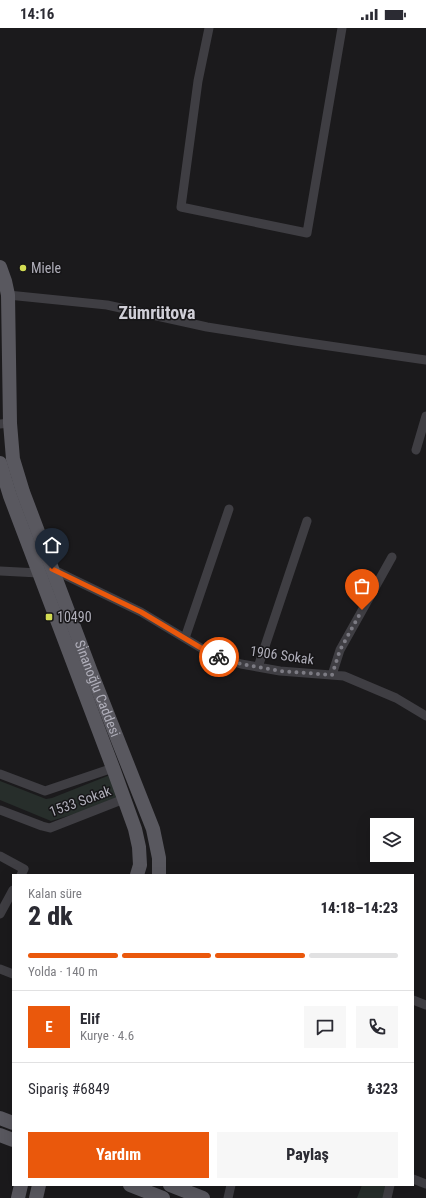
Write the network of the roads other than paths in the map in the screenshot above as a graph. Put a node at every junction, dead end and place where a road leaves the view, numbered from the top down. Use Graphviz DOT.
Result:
graph roads {
  1 [pos="209,28"];
  2 [pos="342,28"];
  3 [pos="0,267"];
  4 [pos="8,295"];
  5 [pos="426,360"];
  6 [pos="426,416"];
  7 [pos="5,423"];
  8 [pos="416,450"];
  9 [pos="0,463"];
  10 [pos="229,509"];
  11 [pos="307,521"];
  12 [pos="392,557"];
  13 [pos="0,570"];
  14 [pos="45,571"];
  15 [pos="185,638"];
  16 [pos="258,667"];
  17 [pos="332,675"];
  18 [pos="426,716"];
  19 [pos="113,768"];
  20 [pos="0,774"];
  21 [pos="124,799"];
  22 [pos="0,810"];
  23 [pos="0,856"];
  24 [pos="22,874"];
  25 [pos="137,874"];
  26 [pos="159,874"];
  27 [pos="12,892"];
  28 [pos="0,914"];
  29 [pos="0,969"];
  30 [pos="12,974"];
  31 [pos="414,1000"];
  32 [pos="426,1004"];
  33 [pos="0,1118"];
  34 [pos="12,1123"];
  35 [pos="0,1135"];
  36 [pos="12,1140"];
  37 [pos="414,1179"];
  38 [pos="426,1184"];
  39 [pos="21,1186"];
  40 [pos="38,1186"];
  41 [pos="133,1186"];
  42 [pos="173,1186"];
  43 [pos="231,1186"];
  44 [pos="390,1186"];
  45 [pos="18,1198"];
  46 [pos="36,1198"];
  47 [pos="164,1198"];
  48 [pos="203,1198"];
  49 [pos="228,1198"];
  50 [pos="386,1198"];
  1 -- 2 [label="street"];
  3 -- 4 [label="main road, Si̇nanoğlu Caddesi"];
  4 -- 5 [label="street"];
  4 -- 7 [label="main road, Si̇nanoğlu Caddesi"];
  6 -- 8 [label="street"];
  7 -- 14 [label="main road, Si̇nanoğlu Caddesi"];
  9 -- 14 [label="main road, Si̇nanoğlu Caddesi"];
  10 -- 15 [label="street"];
  11 -- 16 [label="street"];
  12 -- 17 [label="street"];
  13 -- 14 [label="street"];
  14 -- 15 [label="street, 1906 Sokak"];
  14 -- 19 [label="main road, Si̇nanoğlu Caddesi"];
  14 -- 26 [label="main road, Si̇nanoğlu Caddesi"];
  15 -- 16 [label="street, 1906 Sokak"];
  16 -- 17 [label="street, 1906 Sokak"];
  17 -- 18 [label="street, 1906 Sokak"];
  19 -- 20 [label="street"];
  19 -- 21 [label="main road, Si̇nanoğlu Caddesi"];
  21 -- 22 [label="street, 1533 Sokak"];
  21 -- 25 [label="main road, Si̇nanoğlu Caddesi"];
  23 -- 24 [label="street"];
  27 -- 28 [label="street"];
  29 -- 30 [label="street"];
  31 -- 32 [label="street"];
  33 -- 34 [label="main road"];
  35 -- 36 [label="main road"];
  37 -- 38 [label="street"];
  39 -- 45 [label="main road"];
  40 -- 46 [label="main road"];
  41 -- 47 [label="main road"];
  42 -- 48 [label="main road"];
  43 -- 49 [label="street"];
  44 -- 50 [label="street"];
}
